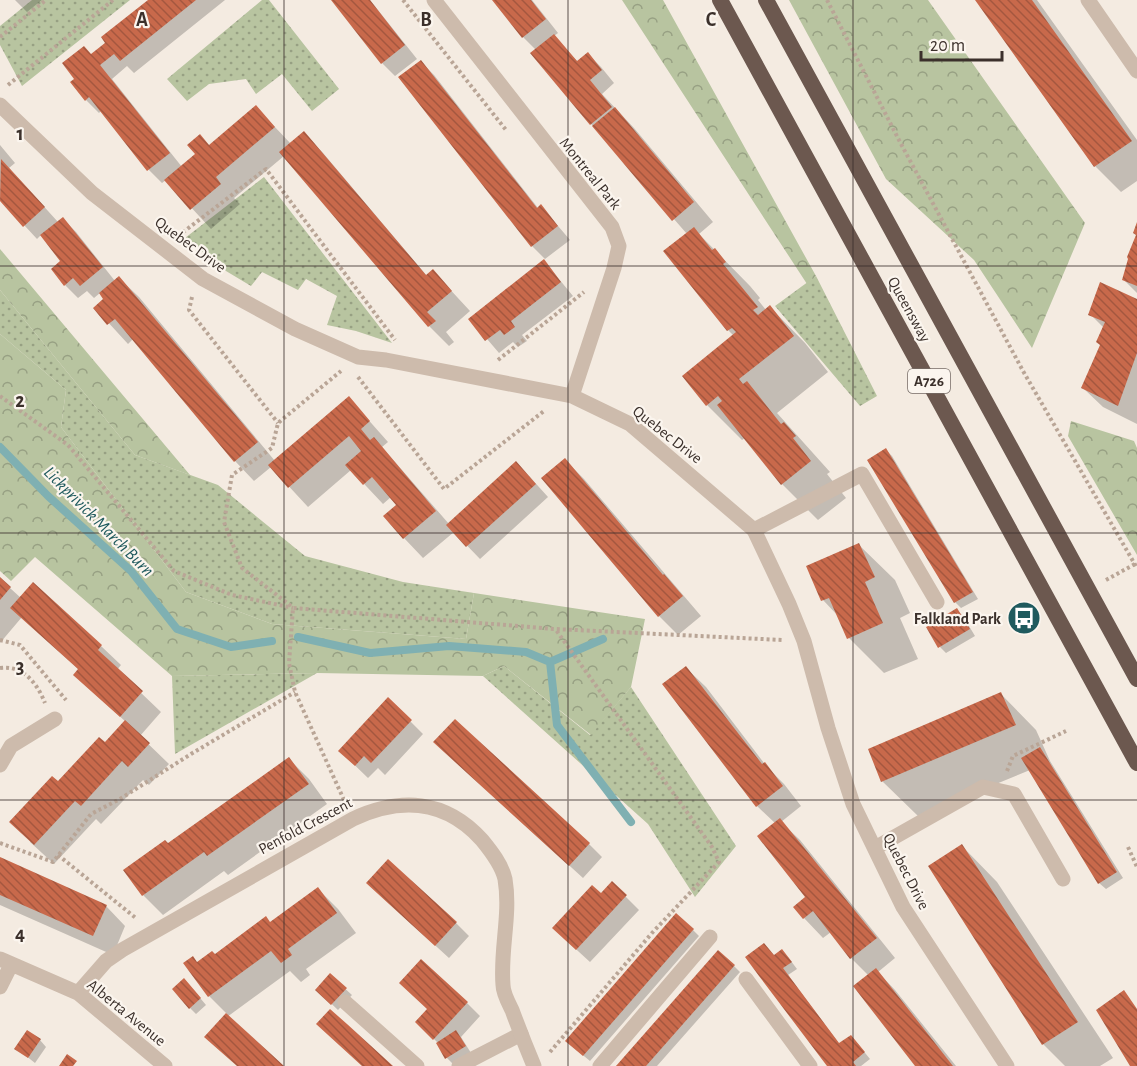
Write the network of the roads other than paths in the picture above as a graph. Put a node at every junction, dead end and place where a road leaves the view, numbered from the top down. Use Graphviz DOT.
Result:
graph roads {
  1 [pos="434,0"];
  2 [pos="720,0"];
  3 [pos="766,0"];
  4 [pos="1088,0"];
  5 [pos="1137,70"];
  6 [pos="0,105"];
  7 [pos="569,395"];
  8 [pos="754,530"];
  9 [pos="937,602"];
  10 [pos="1137,679"];
  11 [pos="54,720"];
  12 [pos="6,741"];
  13 [pos="1137,762"];
  14 [pos="0,765"];
  15 [pos="875,848"];
  16 [pos="1063,879"];
  17 [pos="710,937"];
  18 [pos="6,962"];
  19 [pos="746,979"];
  20 [pos="0,987"];
  21 [pos="78,993"];
  22 [pos="345,1002"];
  23 [pos="521,1034"];
  24 [pos="539,1062"];
  25 [pos="165,1066"];
  26 [pos="417,1066"];
  27 [pos="459,1066"];
  28 [pos="600,1066"];
  29 [pos="810,1066"];
  30 [pos="1006,1066"];
  1 -- 7 [label="street, Montreal Park"];
  2 -- 13 [label="highway, Queensway / A726"];
  3 -- 10 [label="highway, Queensway / A726"];
  4 -- 5 [label="street"];
  6 -- 7 [label="street, Quebec Drive"];
  7 -- 8 [label="street, Quebec Drive"];
  8 -- 9 [label="street"];
  8 -- 15 [label="street, Quebec Drive"];
  11 -- 12 [label="street"];
  12 -- 14 [label="street"];
  15 -- 16 [label="street"];
  15 -- 30 [label="street, Quebec Drive"];
  17 -- 28 [label="street"];
  18 -- 20 [label="street"];
  18 -- 21 [label="street, Alberta Avenue"];
  19 -- 29 [label="street"];
  21 -- 23 [label="street, Penfold Crescent"];
  21 -- 25 [label="street, Alberta Avenue"];
  22 -- 26 [label="street"];
  23 -- 24 [label="street, Penfold Crescent"];
  23 -- 27 [label="street"];
}
